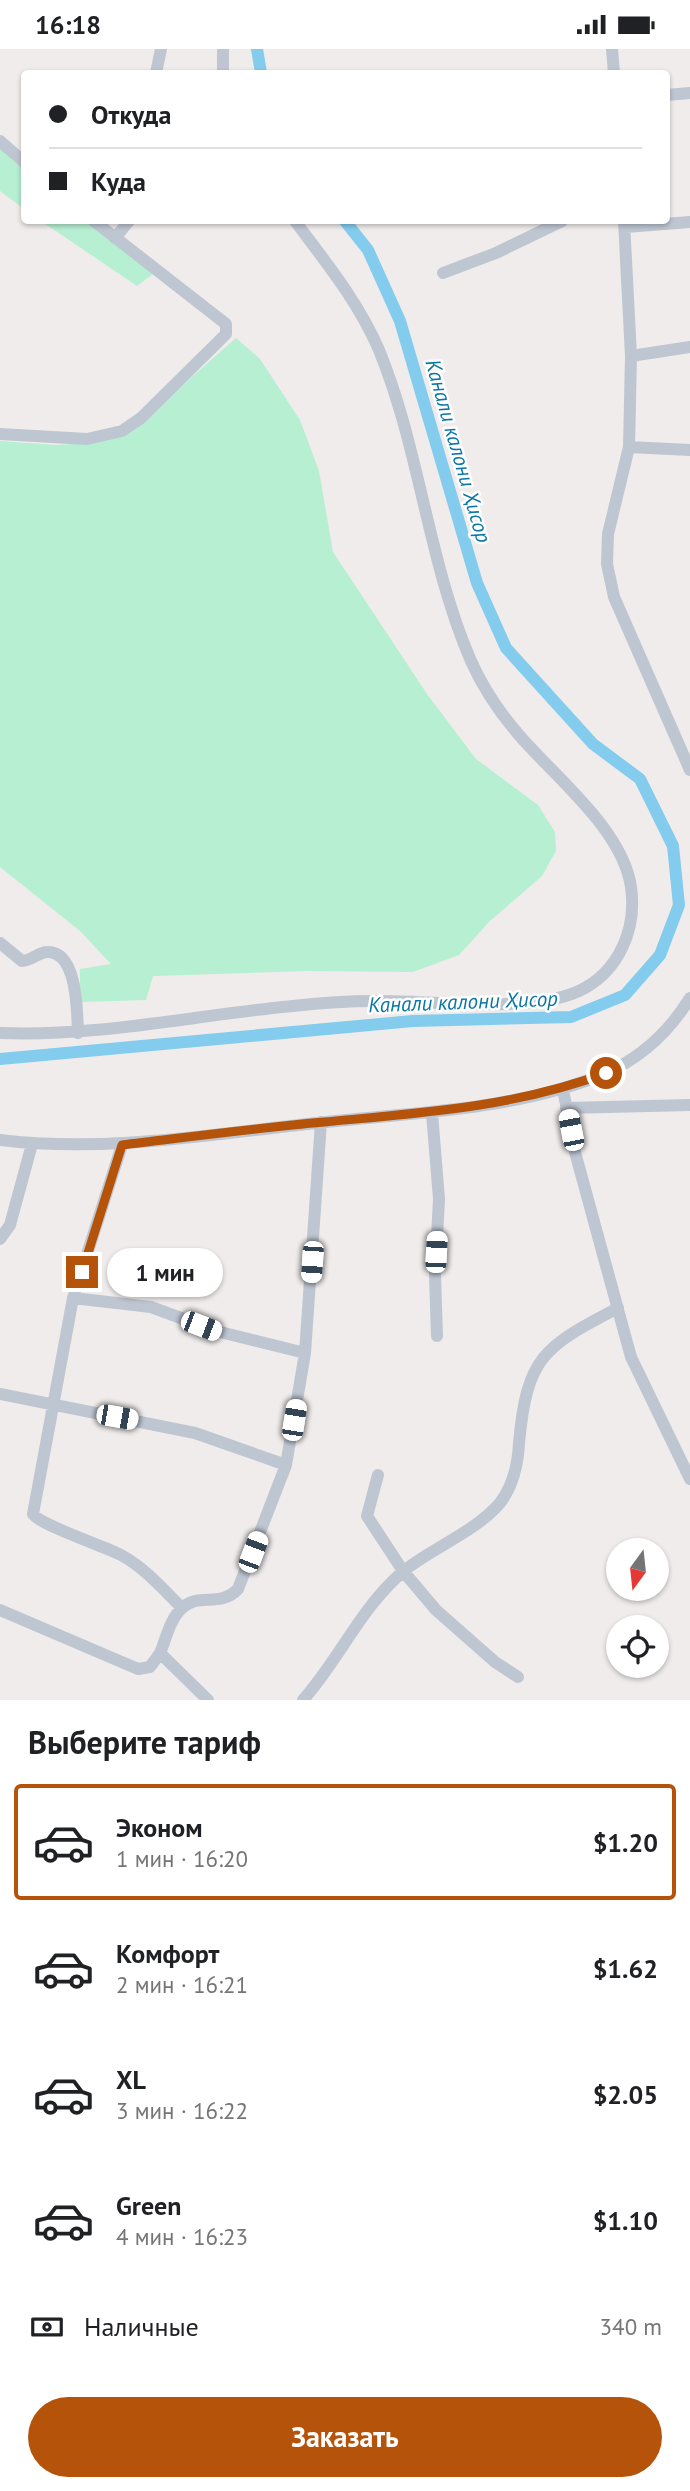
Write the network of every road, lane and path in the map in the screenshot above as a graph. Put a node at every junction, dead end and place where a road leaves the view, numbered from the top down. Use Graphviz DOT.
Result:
graph roads {
  1 [pos="161,49"];
  2 [pos="223,49"];
  3 [pos="612,49"];
  4 [pos="157,70"];
  5 [pos="223,70"];
  6 [pos="614,70"];
  7 [pos="690,93"];
  8 [pos="670,95"];
  9 [pos="0,141"];
  10 [pos="21,159"];
  11 [pos="690,222"];
  12 [pos="670,223"];
  13 [pos="98,224"];
  14 [pos="127,224"];
  15 [pos="297,224"];
  16 [pos="556,224"];
  17 [pos="625,224"];
  18 [pos="115,238"];
  19 [pos="443,272"];
  20 [pos="690,347"];
  21 [pos="631,356"];
  22 [pos="0,434"];
  23 [pos="629,447"];
  24 [pos="690,450"];
  25 [pos="686,750"];
  26 [pos="690,770"];
  27 [pos="0,943"];
  28 [pos="690,998"];
  29 [pos="0,1033"];
  30 [pos="78,1033"];
  31 [pos="563,1089"];
  32 [pos="690,1105"];
  33 [pos="566,1108"];
  34 [pos="432,1114"];
  35 [pos="321,1122"];
  36 [pos="0,1140"];
  37 [pos="32,1144"];
  38 [pos="122,1145"];
  39 [pos="0,1239"];
  40 [pos="74,1298"];
  41 [pos="618,1308"];
  42 [pos="437,1336"];
  43 [pos="305,1353"];
  44 [pos="0,1394"];
  45 [pos="52,1406"];
  46 [pos="286,1465"];
  47 [pos="378,1475"];
  48 [pos="690,1479"];
  49 [pos="403,1571"];
  50 [pos="182,1608"];
  51 [pos="0,1610"];
  52 [pos="160,1653"];
  53 [pos="518,1677"];
  54 [pos="208,1700"];
  55 [pos="303,1700"];
  1 -- 4 [label="street"];
  2 -- 5 [label="street"];
  3 -- 6 [label="street"];
  7 -- 8 [label="street"];
  9 -- 10 [label="street"];
  11 -- 12 [label="street"];
  13 -- 18 [label="street"];
  14 -- 18 [label="street"];
  15 -- 30 [label="street"];
  16 -- 19 [label="street"];
  17 -- 21 [label="street"];
  18 -- 22 [label="street"];
  20 -- 21 [label="street"];
  21 -- 23 [label="street"];
  23 -- 24 [label="street"];
  23 -- 25 [label="street"];
  25 -- 26 [label="street"];
  27 -- 30 [label="street"];
  28 -- 31 [label="street"];
  29 -- 30 [label="street"];
  31 -- 33 [label="street"];
  31 -- 34 [label="street"];
  32 -- 33 [label="street"];
  33 -- 41 [label="street"];
  34 -- 35 [label="street"];
  34 -- 42 [label="street"];
  35 -- 38 [label="street"];
  35 -- 43 [label="street"];
  36 -- 37 [label="street"];
  37 -- 38 [label="street"];
  37 -- 39 [label="street"];
  38 -- 40 [label="street"];
  40 -- 43 [label="street"];
  40 -- 45 [label="street"];
  41 -- 48 [label="street"];
  41 -- 49 [label="street"];
  43 -- 46 [label="street"];
  44 -- 45 [label="street"];
  45 -- 46 [label="street"];
  45 -- 50 [label="street"];
  46 -- 50 [label="street"];
  47 -- 49 [label="street"];
  49 -- 53 [label="street"];
  49 -- 55 [label="street"];
  50 -- 52 [label="street"];
  51 -- 52 [label="street"];
  52 -- 54 [label="street"];
}
